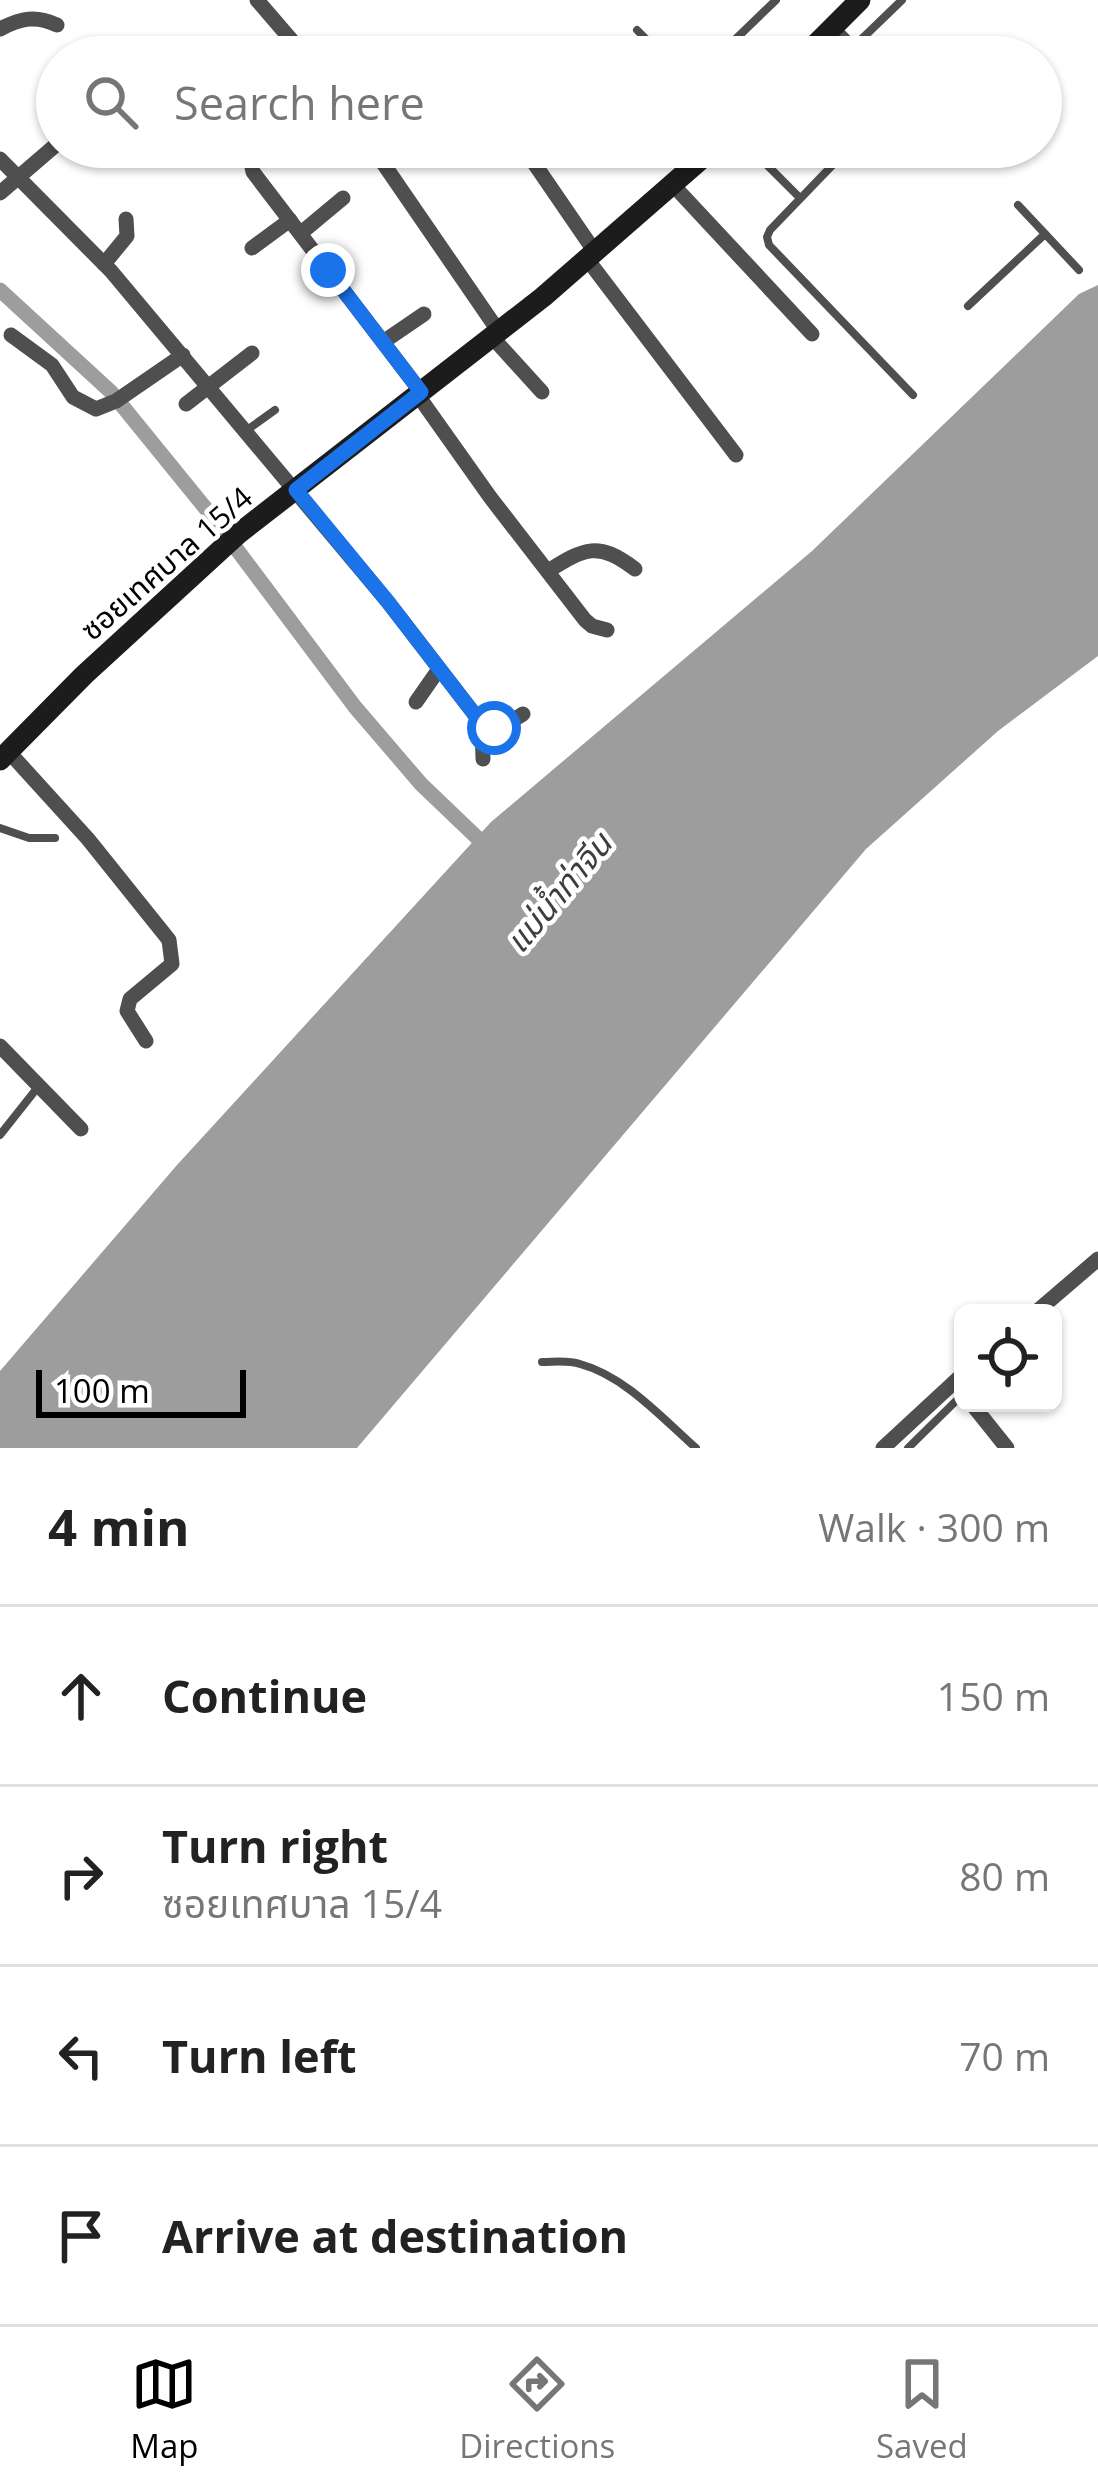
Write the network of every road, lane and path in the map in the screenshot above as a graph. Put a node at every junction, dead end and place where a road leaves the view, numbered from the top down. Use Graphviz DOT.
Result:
graph roads {
  1 [pos="257,0"];
  2 [pos="776,0"];
  3 [pos="860,0"];
  4 [pos="902,0"];
  5 [pos="57,25"];
  6 [pos="834,26"];
  7 [pos="0,29"];
  8 [pos="637,30"];
  9 [pos="288,36"];
  10 [pos="643,36"];
  11 [pos="739,36"];
  12 [pos="824,36"];
  13 [pos="844,36"];
  14 [pos="864,36"];
  15 [pos="0,159"];
  16 [pos="36,162"];
  17 [pos="252,168"];
  18 [pos="386,168"];
  19 [pos="536,168"];
  20 [pos="691,168"];
  21 [pos="770,168"];
  22 [pos="829,168"];
  23 [pos="20,176"];
  24 [pos="673,184"];
  25 [pos="0,194"];
  26 [pos="343,198"];
  27 [pos="800,198"];
  28 [pos="1018,205"];
  29 [pos="126,219"];
  30 [pos="295,226"];
  31 [pos="1045,234"];
  32 [pos="252,248"];
  33 [pos="591,255"];
  34 [pos="104,264"];
  35 [pos="1079,271"];
  36 [pos="968,307"];
  37 [pos="424,314"];
  38 [pos="495,334"];
  39 [pos="812,334"];
  40 [pos="11,335"];
  41 [pos="383,342"];
  42 [pos="252,353"];
  43 [pos="183,355"];
  44 [pos="210,387"];
  45 [pos="542,392"];
  46 [pos="419,393"];
  47 [pos="913,395"];
  48 [pos="186,404"];
  49 [pos="275,410"];
  50 [pos="247,430"];
  51 [pos="736,455"];
  52 [pos="296,490"];
  53 [pos="635,569"];
  54 [pos="548,571"];
  55 [pos="608,630"];
  56 [pos="439,669"];
  57 [pos="416,702"];
  58 [pos="523,714"];
  59 [pos="482,724"];
  60 [pos="4,756"];
  61 [pos="483,759"];
  62 [pos="0,828"];
  63 [pos="55,838"];
  64 [pos="146,1042"];
  65 [pos="0,1046"];
  66 [pos="39,1086"];
  67 [pos="81,1130"];
  68 [pos="0,1135"];
  69 [pos="1098,1259"];
  70 [pos="1045,1304"];
  71 [pos="542,1362"];
  72 [pos="954,1392"];
  73 [pos="954,1394"];
  74 [pos="978,1412"];
  75 [pos="696,1448"];
  76 [pos="883,1448"];
  77 [pos="908,1448"];
  78 [pos="1007,1448"];
  1 -- 9 [label="street"];
  2 -- 11 [label="lane"];
  3 -- 6 [label="street"];
  4 -- 14 [label="lane"];
  5 -- 7 [label="street"];
  6 -- 12 [label="street"];
  6 -- 13 [label="lane"];
  8 -- 10 [label="lane"];
  15 -- 23 [label="street"];
  16 -- 23 [label="street"];
  17 -- 30 [label="street"];
  18 -- 38 [label="street"];
  19 -- 33 [label="street"];
  20 -- 24 [label="street, ซอยเทศบาล 15/4"];
  21 -- 27 [label="lane"];
  22 -- 27 [label="lane"];
  23 -- 25 [label="street"];
  23 -- 34 [label="street"];
  24 -- 33 [label="street, ซอยเทศบาล 15/4"];
  24 -- 39 [label="street"];
  26 -- 30 [label="street"];
  27 -- 47 [label="lane"];
  28 -- 31 [label="lane"];
  29 -- 34 [label="street"];
  30 -- 32 [label="street"];
  30 -- 41 [label="street"];
  31 -- 35 [label="lane"];
  31 -- 36 [label="lane"];
  33 -- 38 [label="street, ซอยเทศบาล 15/4"];
  33 -- 51 [label="street"];
  34 -- 43 [label="street"];
  37 -- 41 [label="street"];
  38 -- 45 [label="street"];
  38 -- 46 [label="street, ซอยเทศบาล 15/4"];
  40 -- 43 [label="street"];
  41 -- 46 [label="street"];
  42 -- 44 [label="street"];
  43 -- 44 [label="street"];
  44 -- 48 [label="street"];
  44 -- 50 [label="street"];
  46 -- 52 [label="street, ซอยเทศบาล 15/4"];
  46 -- 54 [label="street"];
  49 -- 50 [label="lane"];
  50 -- 52 [label="street"];
  52 -- 56 [label="street"];
  52 -- 60 [label="street, ซอยเทศบาล 15/4"];
  53 -- 54 [label="street"];
  54 -- 55 [label="street"];
  56 -- 57 [label="street"];
  56 -- 59 [label="street"];
  58 -- 59 [label="street"];
  59 -- 61 [label="street"];
  60 -- 64 [label="street"];
  62 -- 63 [label="lane"];
  65 -- 66 [label="street"];
  66 -- 67 [label="street"];
  66 -- 68 [label="lane"];
  69 -- 70 [label="street"];
  71 -- 75 [label="lane"];
  72 -- 76 [label="street"];
  73 -- 77 [label="lane"];
  74 -- 78 [label="street"];
}
